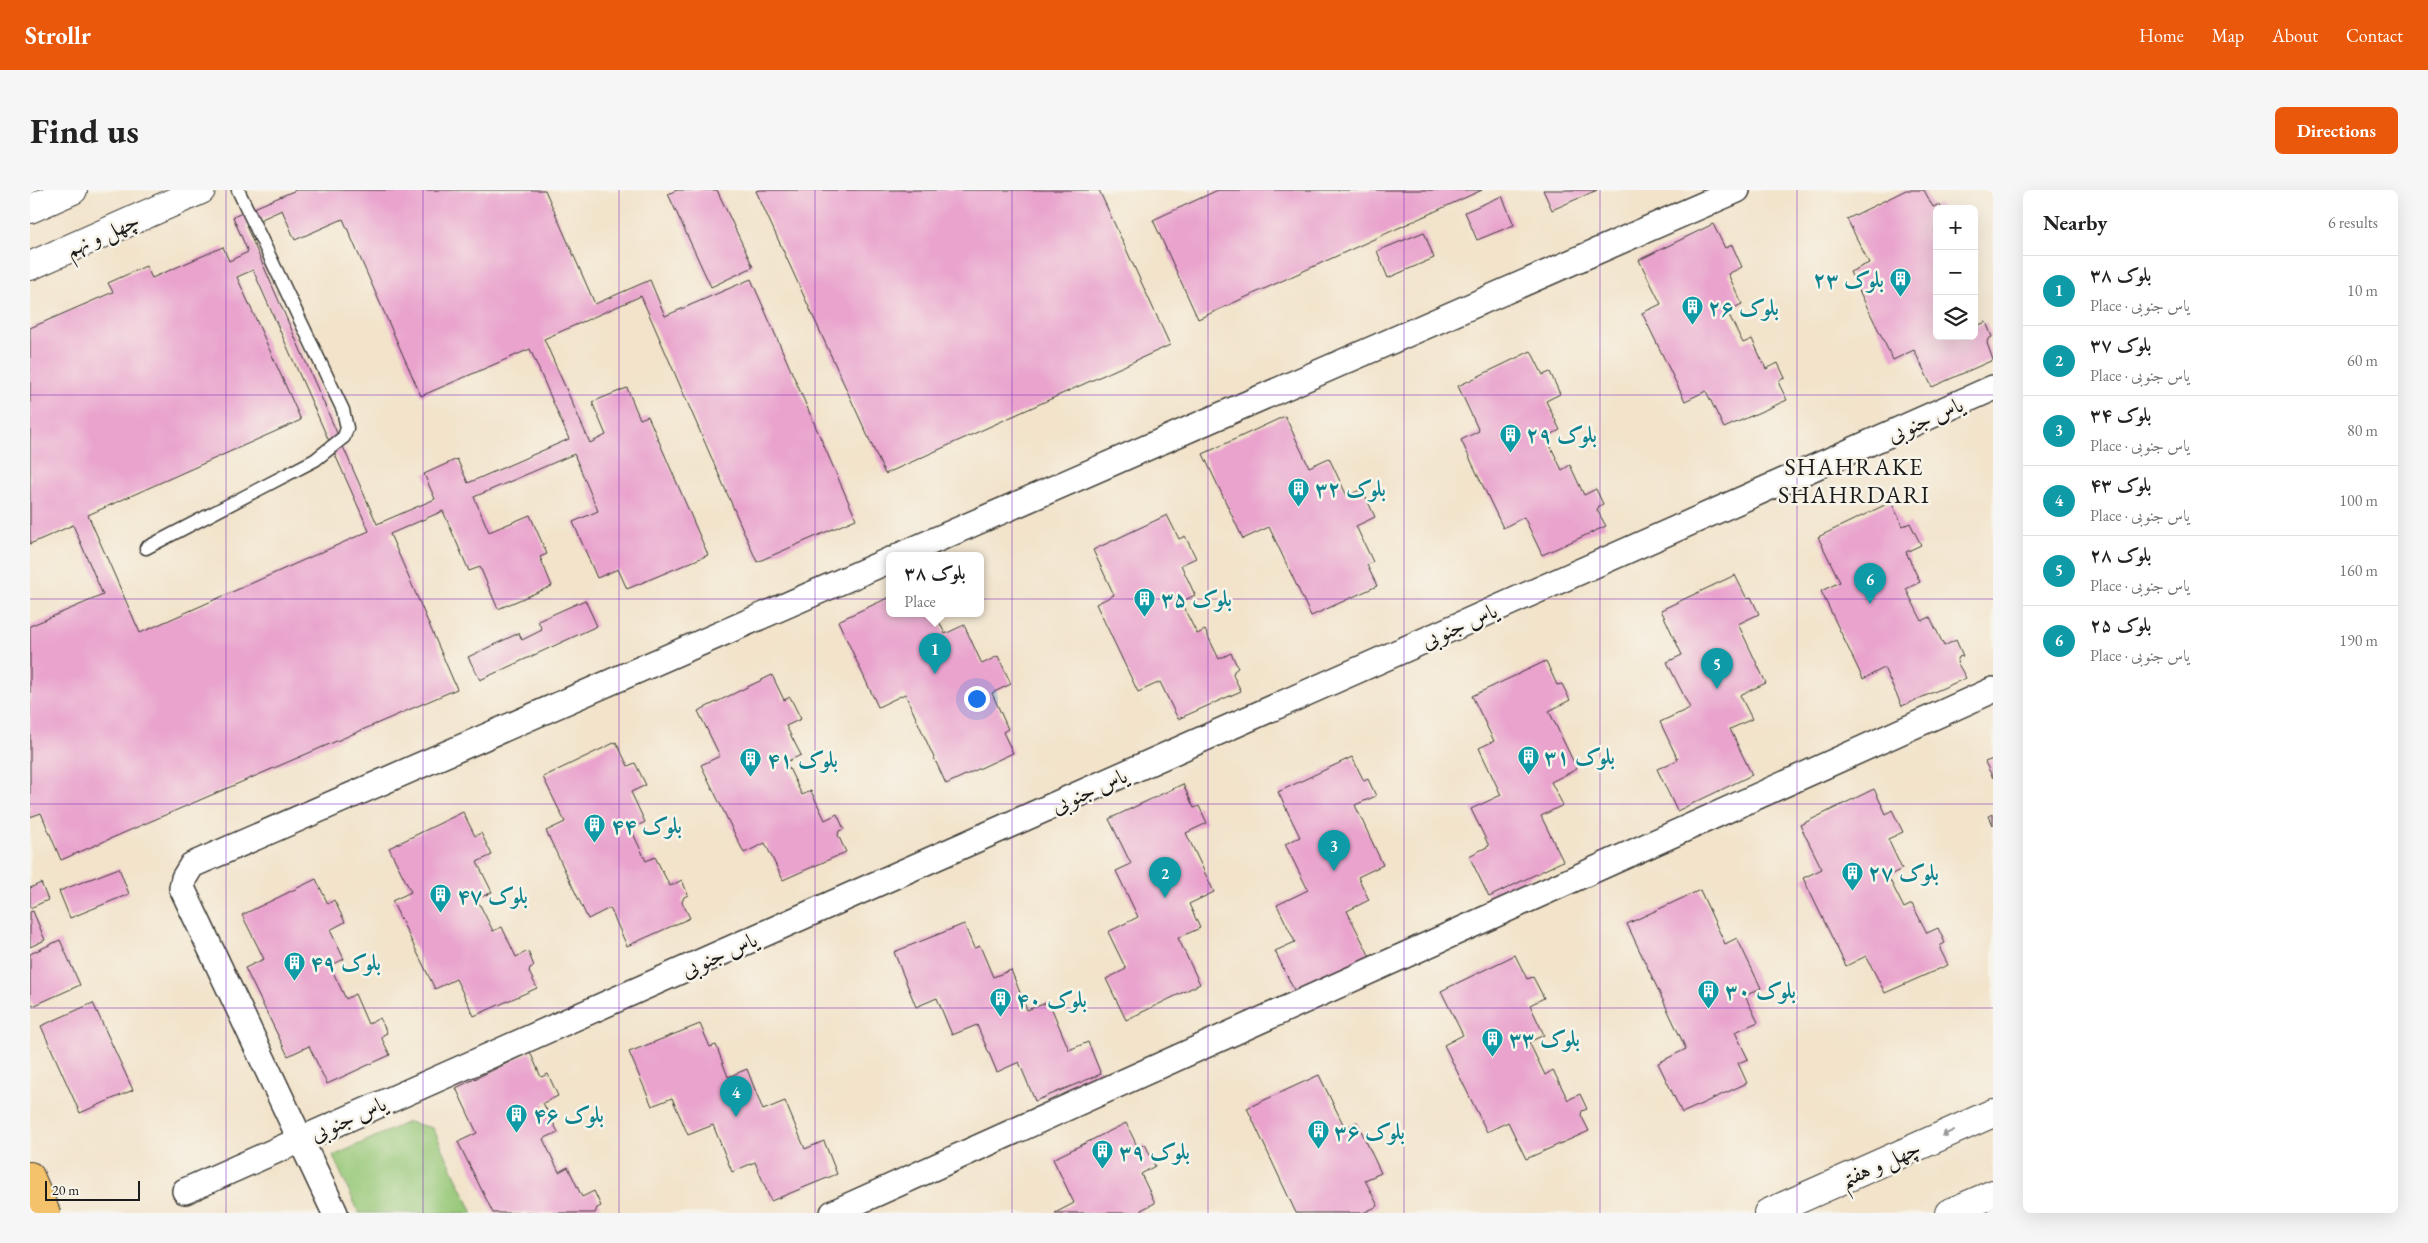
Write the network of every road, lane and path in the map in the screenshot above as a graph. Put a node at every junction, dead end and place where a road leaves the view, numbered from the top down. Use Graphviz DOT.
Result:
graph roads {
  1 [pos="73,190"];
  2 [pos="201,190"];
  3 [pos="238,190"];
  4 [pos="1737,190"];
  5 [pos="30,209"];
  6 [pos="30,266"];
  7 [pos="1993,388"];
  8 [pos="146,548"];
  9 [pos="908,552"];
  10 [pos="886,562"];
  11 [pos="1993,690"];
  12 [pos="1993,1113"];
  13 [pos="302,1139"];
  14 [pos="30,1176"];
  15 [pos="184,1191"];
  16 [pos="1993,1194"];
  17 [pos="46,1213"];
  18 [pos="335,1213"];
  19 [pos="833,1213"];
  20 [pos="1768,1213"];
  21 [pos="1950,1213"];
  1 -- 5 [label="street"];
  2 -- 6 [label="street, چهل و نهم"];
  3 -- 8 [label="lane"];
  4 -- 9 [label="street"];
  7 -- 13 [label="street, یاس جنوبی"];
  10 -- 13 [label="street"];
  11 -- 19 [label="street"];
  12 -- 20 [label="street, چهل و هفتم, one-way"];
  13 -- 15 [label="street, یاس جنوبی"];
  13 -- 18 [label="street"];
  14 -- 17 [label="main road"];
  16 -- 21 [label="street"];
}
